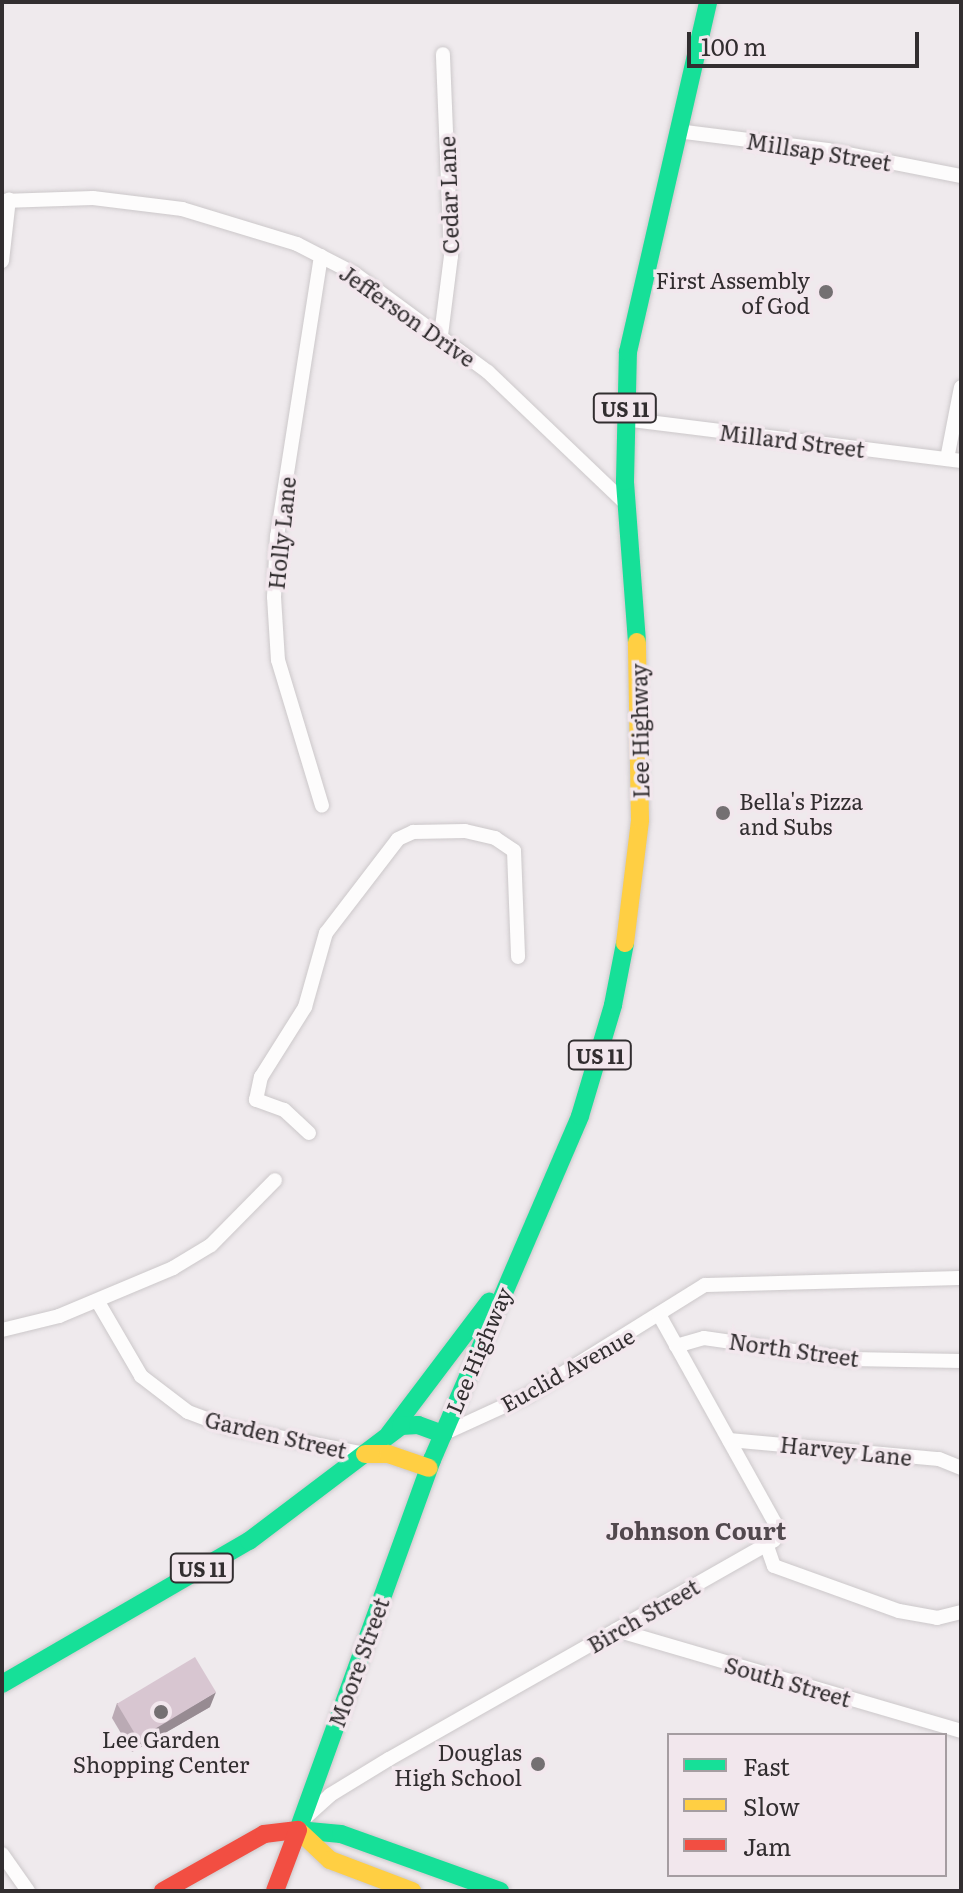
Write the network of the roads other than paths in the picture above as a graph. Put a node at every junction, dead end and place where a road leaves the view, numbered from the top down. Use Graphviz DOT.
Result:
graph roads {
  1 [pos="708,2"];
  2 [pos="443,54"];
  3 [pos="677,131"];
  4 [pos="961,176"];
  5 [pos="6,200"];
  6 [pos="321,256"];
  7 [pos="2,261"];
  8 [pos="441,335"];
  9 [pos="961,387"];
  10 [pos="624,419"];
  11 [pos="954,460"];
  12 [pos="626,505"];
  13 [pos="322,806"];
  14 [pos="518,957"];
  15 [pos="309,1133"];
  16 [pos="275,1180"];
  17 [pos="511,1273"];
  18 [pos="961,1278"];
  19 [pos="98,1302"];
  20 [pos="659,1315"];
  21 [pos="2,1330"];
  22 [pos="676,1346"];
  23 [pos="961,1361"];
  24 [pos="389,1434"];
  25 [pos="443,1434"];
  26 [pos="729,1440"];
  27 [pos="365,1454"];
  28 [pos="429,1468"];
  29 [pos="961,1468"];
  30 [pos="768,1549"];
  31 [pos="961,1612"];
  32 [pos="616,1630"];
  33 [pos="2,1684"];
  34 [pos="961,1731"];
  35 [pos="298,1830"];
  36 [pos="2,1854"];
  37 [pos="28,1891"];
  38 [pos="163,1891"];
  39 [pos="275,1891"];
  40 [pos="412,1891"];
  41 [pos="500,1891"];
  1 -- 3 [label="main road, Lee Highway / US 11"];
  2 -- 8 [label="street, Cedar Lane"];
  3 -- 4 [label="street, Millsap Street"];
  3 -- 10 [label="main road, Lee Highway / US 11"];
  5 -- 6 [label="street, Jefferson Drive"];
  5 -- 7 [label="street"];
  6 -- 8 [label="street, Jefferson Drive"];
  6 -- 13 [label="street, Holly Lane"];
  8 -- 12 [label="street, Jefferson Drive"];
  9 -- 11 [label="street"];
  10 -- 11 [label="street, Millard Street"];
  10 -- 12 [label="main road, Lee Highway / US 11"];
  12 -- 17 [label="main road, Lee Highway / US 11"];
  14 -- 15 [label="street"];
  16 -- 19 [label="street"];
  17 -- 24 [label="main road"];
  17 -- 25 [label="main road, Lee Highway / US 11"];
  18 -- 20 [label="street, Euclid Avenue"];
  19 -- 21 [label="street"];
  19 -- 27 [label="street, Garden Street"];
  20 -- 22 [label="street"];
  20 -- 25 [label="street, Euclid Avenue"];
  22 -- 23 [label="street, North Street"];
  22 -- 26 [label="street"];
  24 -- 25 [label="main road"];
  24 -- 27 [label="main road, US 11"];
  25 -- 28 [label="main road, Moore Street"];
  26 -- 29 [label="street, Harvey Lane"];
  26 -- 30 [label="street"];
  27 -- 28 [label="main road"];
  27 -- 33 [label="main road, US 11"];
  28 -- 35 [label="main road, Moore Street"];
  30 -- 31 [label="street"];
  30 -- 32 [label="street, Birch Street"];
  32 -- 34 [label="street, South Street"];
  32 -- 35 [label="street, Birch Street"];
  35 -- 38 [label="main road"];
  35 -- 39 [label="main road, Moore Street"];
  35 -- 40 [label="main road"];
  35 -- 41 [label="main road"];
  36 -- 37 [label="street"];
}
